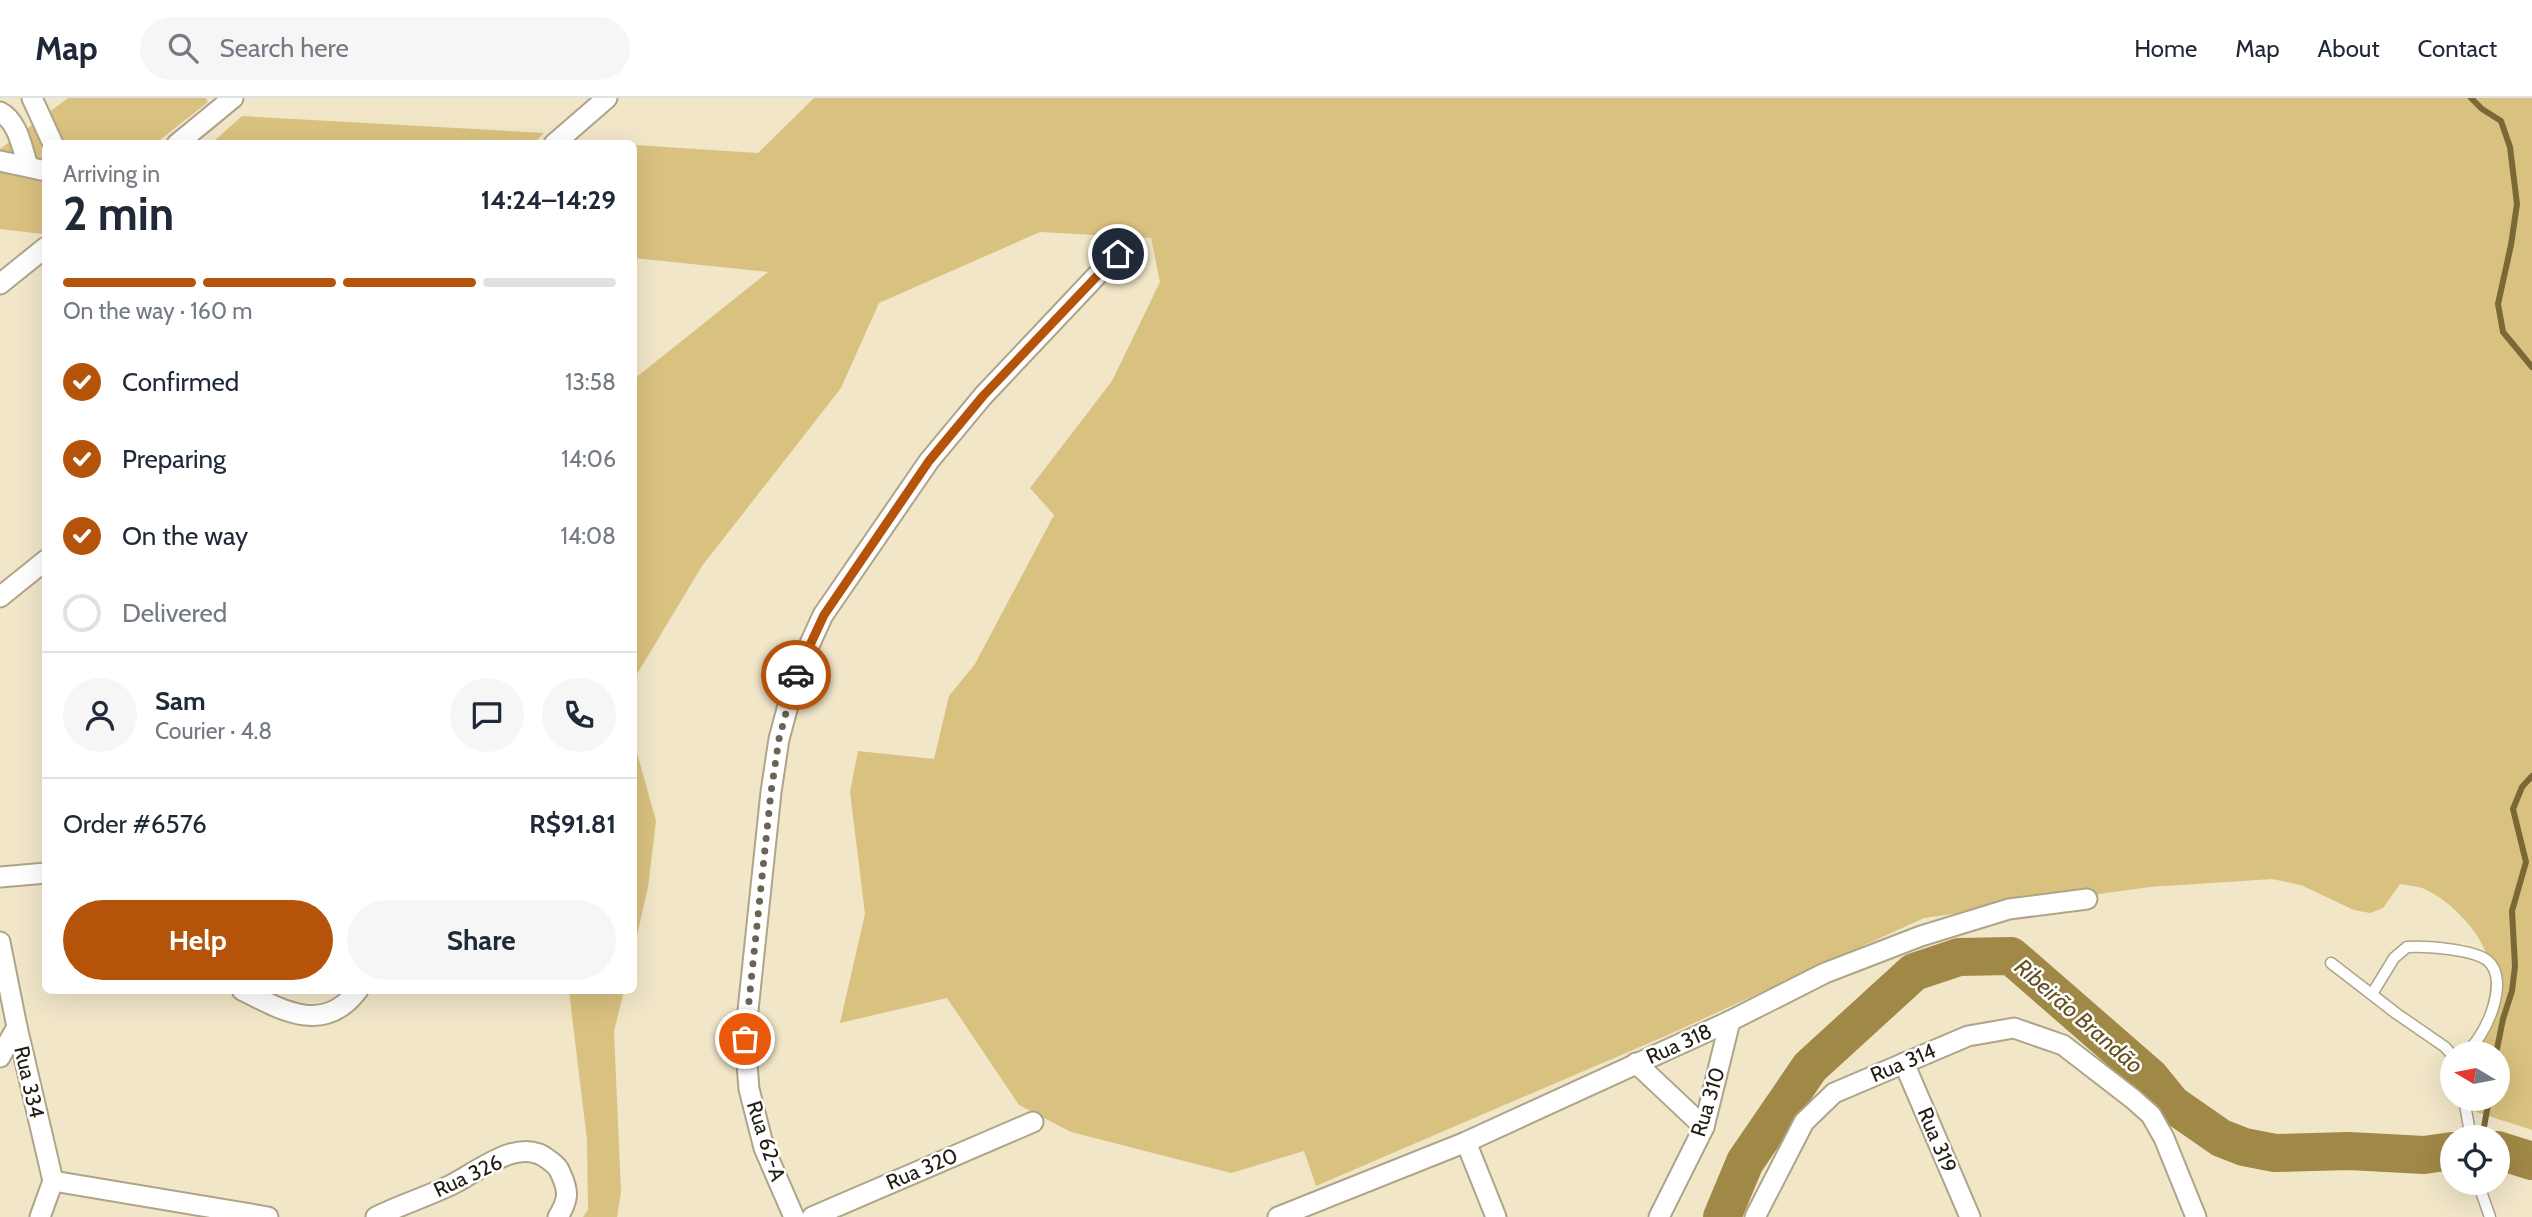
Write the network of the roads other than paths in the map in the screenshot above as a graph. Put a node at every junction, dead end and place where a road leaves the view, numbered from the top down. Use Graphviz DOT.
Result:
graph roads {
  1 [pos="32,98"];
  2 [pos="233,98"];
  3 [pos="607,98"];
  4 [pos="0,113"];
  5 [pos="51,140"];
  6 [pos="182,140"];
  7 [pos="559,140"];
  8 [pos="0,161"];
  9 [pos="37,168"];
  10 [pos="42,250"];
  11 [pos="1118,254"];
  12 [pos="0,284"];
  13 [pos="42,563"];
  14 [pos="0,597"];
  15 [pos="42,873"];
  16 [pos="0,877"];
  17 [pos="2087,899"];
  18 [pos="0,942"];
  19 [pos="2331,963"];
  20 [pos="251,994"];
  21 [pos="355,994"];
  22 [pos="2372,994"];
  23 [pos="1730,1021"];
  24 [pos="17,1027"];
  25 [pos="2477,1041"];
  26 [pos="2440,1043"];
  27 [pos="0,1057"];
  28 [pos="1636,1063"];
  29 [pos="1904,1063"];
  30 [pos="1033,1122"];
  31 [pos="1704,1126"];
  32 [pos="1466,1142"];
  33 [pos="53,1181"];
  34 [pos="2482,1195"];
  35 [pos="40,1217"];
  36 [pos="268,1217"];
  37 [pos="376,1217"];
  38 [pos="558,1217"];
  39 [pos="794,1217"];
  40 [pos="812,1217"];
  41 [pos="1278,1217"];
  42 [pos="1496,1217"];
  43 [pos="1658,1217"];
  44 [pos="1755,1217"];
  45 [pos="1970,1217"];
  46 [pos="2196,1217"];
  47 [pos="2490,1217"];
  1 -- 5 [label="street"];
  2 -- 6 [label="street"];
  3 -- 7 [label="street"];
  4 -- 9 [label="street"];
  8 -- 9 [label="street"];
  10 -- 12 [label="street"];
  11 -- 39 [label="street, Rua 62-A"];
  13 -- 14 [label="street"];
  15 -- 16 [label="street"];
  17 -- 23 [label="street, Rua 318"];
  18 -- 24 [label="street, Rua 334"];
  19 -- 22 [label="lane"];
  20 -- 21 [label="street"];
  22 -- 25 [label="lane"];
  22 -- 26 [label="lane"];
  23 -- 28 [label="street, Rua 318"];
  23 -- 31 [label="street, Rua 310"];
  24 -- 27 [label="street"];
  24 -- 33 [label="street, Rua 334"];
  28 -- 31 [label="street"];
  28 -- 32 [label="street, Rua 318"];
  29 -- 44 [label="street, Rua 314"];
  29 -- 45 [label="street, Rua 319"];
  29 -- 46 [label="street, Rua 314"];
  30 -- 40 [label="street, Rua 320"];
  31 -- 43 [label="street, Rua 310"];
  32 -- 41 [label="street, Rua 318"];
  32 -- 42 [label="street"];
  33 -- 35 [label="street"];
  33 -- 36 [label="street"];
  34 -- 47 [label="lane"];
  37 -- 38 [label="street, Rua 326"];
}
